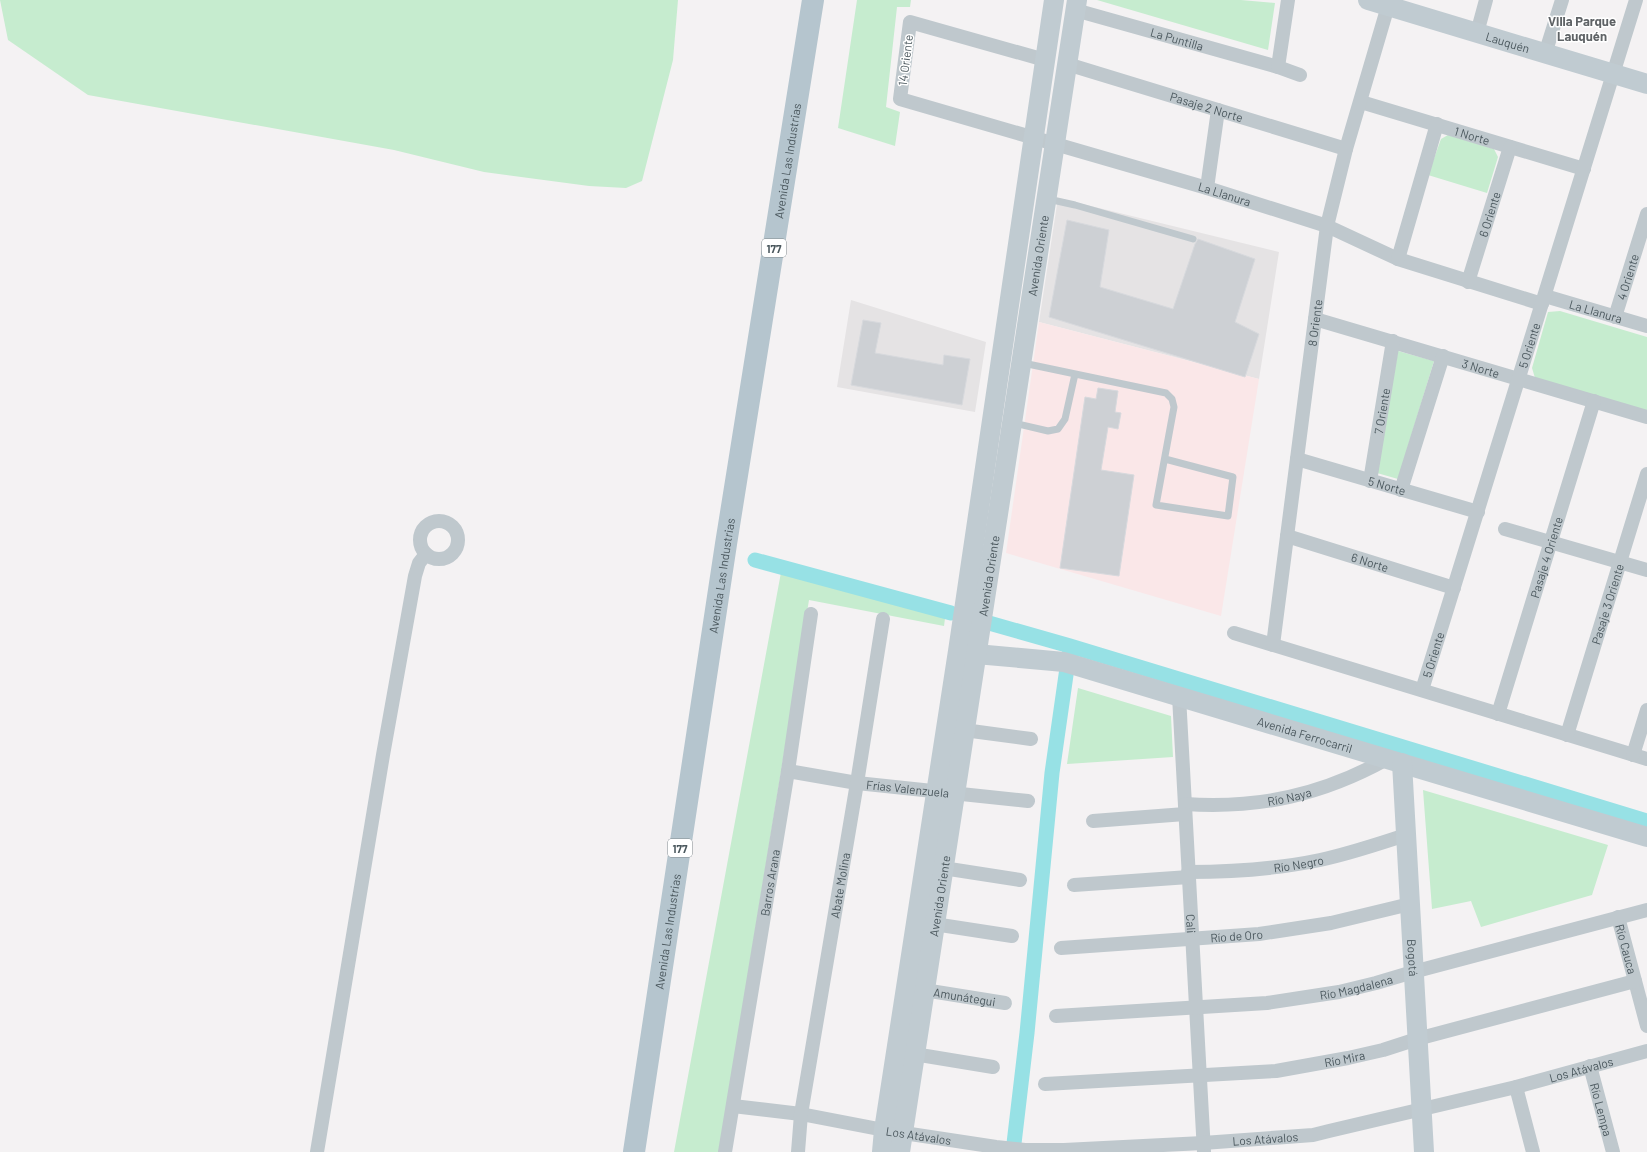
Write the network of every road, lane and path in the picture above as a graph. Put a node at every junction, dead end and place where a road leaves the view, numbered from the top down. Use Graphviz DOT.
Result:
graph roads {
  1 [pos="813,0"];
  2 [pos="1054,0"];
  3 [pos="1288,0"];
  4 [pos="1368,0"];
  5 [pos="1486,0"];
  6 [pos="1562,0"];
  7 [pos="1636,0"];
  8 [pos="1076,5"];
  9 [pos="1388,6"];
  10 [pos="1409,6"];
  11 [pos="1477,33"];
  12 [pos="1545,54"];
  13 [pos="1045,60"];
  14 [pos="1067,64"];
  15 [pos="1278,67"];
  16 [pos="1614,74"];
  17 [pos="1300,75"];
  18 [pos="1647,84"];
  19 [pos="900,99"];
  20 [pos="1361,102"];
  21 [pos="1218,110"];
  22 [pos="1437,124"];
  23 [pos="1034,138"];
  24 [pos="1055,144"];
  25 [pos="1510,147"];
  26 [pos="1346,149"];
  27 [pos="1584,169"];
  28 [pos="1207,188"];
  29 [pos="1046,199"];
  30 [pos="1647,214"];
  31 [pos="1327,226"];
  32 [pos="1193,239"];
  33 [pos="1398,259"];
  34 [pos="1468,282"];
  35 [pos="1543,300"];
  36 [pos="1615,317"];
  37 [pos="1315,319"];
  38 [pos="1647,326"];
  39 [pos="1393,342"];
  40 [pos="1443,356"];
  41 [pos="1021,362"];
  42 [pos="1076,374"];
  43 [pos="1519,379"];
  44 [pos="1594,401"];
  45 [pos="1647,417"];
  46 [pos="1012,422"];
  47 [pos="1165,459"];
  48 [pos="1297,459"];
  49 [pos="1647,474"];
  50 [pos="1370,481"];
  51 [pos="1401,490"];
  52 [pos="1478,512"];
  53 [pos="1505,529"];
  54 [pos="1287,536"];
  55 [pos="1551,542"];
  56 [pos="426,554"];
  57 [pos="1620,562"];
  58 [pos="1647,570"];
  59 [pos="1454,588"];
  60 [pos="811,614"];
  61 [pos="883,618"];
  62 [pos="1234,633"];
  63 [pos="1273,645"];
  64 [pos="967,653"];
  65 [pos="1422,690"];
  66 [pos="1179,696"];
  67 [pos="1647,710"];
  68 [pos="1498,714"];
  69 [pos="964,730"];
  70 [pos="1567,735"];
  71 [pos="1031,738"];
  72 [pos="1633,755"];
  73 [pos="1647,759"];
  74 [pos="1394,761"];
  75 [pos="788,771"];
  76 [pos="857,783"];
  77 [pos="946,792"];
  78 [pos="1028,801"];
  79 [pos="1185,809"];
  80 [pos="1093,821"];
  81 [pos="1406,835"];
  82 [pos="1647,837"];
  83 [pos="943,868"];
  84 [pos="1189,875"];
  85 [pos="1020,880"];
  86 [pos="1074,885"];
  87 [pos="1410,904"];
  88 [pos="1647,910"];
  89 [pos="1618,917"];
  90 [pos="934,924"];
  91 [pos="1012,936"];
  92 [pos="1192,939"];
  93 [pos="1061,948"];
  94 [pos="1413,972"];
  95 [pos="1635,981"];
  96 [pos="924,990"];
  97 [pos="1005,1003"];
  98 [pos="1196,1007"];
  99 [pos="1056,1016"];
  100 [pos="1647,1026"];
  101 [pos="1417,1039"];
  102 [pos="1647,1051"];
  103 [pos="914,1054"];
  104 [pos="1590,1066"];
  105 [pos="993,1067"];
  106 [pos="1199,1076"];
  107 [pos="1045,1084"];
  108 [pos="1516,1087"];
  109 [pos="733,1106"];
  110 [pos="1421,1110"];
  111 [pos="801,1114"];
  112 [pos="893,1131"];
  113 [pos="1203,1148"];
  114 [pos="1130,1149"];
  115 [pos="1064,1151"];
  116 [pos="317,1152"];
  117 [pos="634,1152"];
  118 [pos="725,1152"];
  119 [pos="798,1152"];
  120 [pos="882,1152"];
  121 [pos="900,1152"];
  122 [pos="1424,1152"];
  123 [pos="1533,1152"];
  124 [pos="1613,1152"];
  1 -- 117 [label="main road, Avenida Las Industrias / 177"];
  2 -- 13 [label="street, Avenida Oriente"];
  3 -- 15 [label="street"];
  4 -- 9 [label="street, Lauquén"];
  5 -- 11 [label="street"];
  6 -- 12 [label="street"];
  7 -- 16 [label="street, 5 Oriente"];
  8 -- 14 [label="street, Avenida Oriente"];
  8 -- 15 [label="street, La Puntilla"];
  9 -- 10 [label="street, Lauquén"];
  9 -- 20 [label="street, 8 Oriente"];
  10 -- 11 [label="street, Lauquén"];
  11 -- 12 [label="street, Lauquén"];
  12 -- 16 [label="street, Lauquén"];
  13 -- 19 [label="street, 14 Oriente"];
  13 -- 23 [label="street, Avenida Oriente"];
  14 -- 21 [label="street, Pasaje 2 Norte"];
  14 -- 24 [label="street, Avenida Oriente"];
  15 -- 17 [label="street, La Puntilla"];
  16 -- 18 [label="street, Lauquén"];
  16 -- 27 [label="street, 5 Oriente"];
  19 -- 23 [label="street, La Llanura"];
  20 -- 22 [label="street, 1 Norte"];
  20 -- 26 [label="street, 8 Oriente"];
  21 -- 26 [label="street, Pasaje 2 Norte"];
  21 -- 28 [label="street"];
  22 -- 25 [label="street, 1 Norte"];
  22 -- 33 [label="street"];
  23 -- 24 [label="street, La Llanura"];
  23 -- 64 [label="street, Avenida Oriente"];
  24 -- 28 [label="street, La Llanura"];
  24 -- 29 [label="street, Avenida Oriente"];
  25 -- 27 [label="street, 1 Norte"];
  25 -- 34 [label="street, 6 Oriente"];
  26 -- 31 [label="street, 8 Oriente"];
  27 -- 35 [label="street, 5 Oriente"];
  28 -- 31 [label="street, La Llanura"];
  29 -- 32 [label="lane"];
  29 -- 41 [label="street, Avenida Oriente"];
  30 -- 36 [label="street, 4 Oriente"];
  31 -- 33 [label="street, La Llanura"];
  31 -- 37 [label="street, 8 Oriente"];
  33 -- 34 [label="street, La Llanura"];
  34 -- 35 [label="street, La Llanura"];
  35 -- 36 [label="street, La Llanura"];
  35 -- 43 [label="street, 5 Oriente"];
  36 -- 38 [label="street, La Llanura"];
  37 -- 39 [label="street, 3 Norte"];
  37 -- 48 [label="street, 8 Oriente"];
  39 -- 40 [label="street, 3 Norte"];
  39 -- 50 [label="street, 7 Oriente"];
  40 -- 43 [label="street, 3 Norte"];
  40 -- 51 [label="street"];
  41 -- 42 [label="lane"];
  41 -- 46 [label="street, Avenida Oriente"];
  42 -- 46 [label="lane"];
  42 -- 47 [label="lane"];
  43 -- 44 [label="street, 3 Norte"];
  43 -- 52 [label="street, 5 Oriente"];
  44 -- 45 [label="street, 3 Norte"];
  44 -- 55 [label="street, Pasaje 4 Oriente"];
  46 -- 64 [label="street, Avenida Oriente"];
  47 -- 47 [label="lane"];
  48 -- 50 [label="street, 5 Norte"];
  48 -- 54 [label="street, 8 Oriente"];
  49 -- 57 [label="street, Pasaje 3 Oriente"];
  50 -- 51 [label="street, 5 Norte"];
  51 -- 52 [label="street, 5 Norte"];
  52 -- 59 [label="street, 5 Oriente"];
  53 -- 55 [label="street"];
  54 -- 59 [label="street, 6 Norte"];
  54 -- 63 [label="street, 8 Oriente"];
  55 -- 57 [label="street"];
  55 -- 68 [label="street, Pasaje 4 Oriente"];
  56 -- 116 [label="street"];
  57 -- 58 [label="street"];
  57 -- 70 [label="street, Pasaje 3 Oriente"];
  59 -- 65 [label="street, 5 Oriente"];
  60 -- 75 [label="street, Barros Arana"];
  61 -- 76 [label="street, Abate Molina"];
  62 -- 63 [label="street"];
  63 -- 65 [label="street"];
  64 -- 66 [label="street, Avenida Ferrocarril"];
  64 -- 69 [label="street, Avenida Oriente"];
  64 -- 77 [label="street, Avenida Oriente"];
  65 -- 68 [label="street"];
  66 -- 74 [label="street, Avenida Ferrocarril"];
  66 -- 79 [label="street, Cali"];
  67 -- 72 [label="street"];
  68 -- 70 [label="street"];
  69 -- 71 [label="street"];
  69 -- 77 [label="street, Avenida Oriente"];
  70 -- 72 [label="street"];
  72 -- 73 [label="street"];
  74 -- 79 [label="street, Río Naya"];
  74 -- 81 [label="street, Bogotá"];
  74 -- 82 [label="street, Avenida Ferrocarril"];
  75 -- 76 [label="street, Frías Valenzuela"];
  75 -- 109 [label="street, Barros Arana"];
  76 -- 77 [label="street, Frías Valenzuela"];
  76 -- 111 [label="street, Abate Molina"];
  77 -- 78 [label="street, Frías Valenzuela"];
  77 -- 83 [label="street, Avenida Oriente"];
  77 -- 112 [label="street, Avenida Oriente"];
  79 -- 80 [label="street, Río Naya"];
  79 -- 84 [label="street, Cali"];
  81 -- 84 [label="street, Río Negro"];
  81 -- 87 [label="street, Bogotá"];
  83 -- 85 [label="street"];
  83 -- 90 [label="street, Avenida Oriente"];
  84 -- 86 [label="street, Río Negro"];
  84 -- 92 [label="street, Cali"];
  87 -- 92 [label="street, Río de Oro"];
  87 -- 94 [label="street, Bogotá"];
  88 -- 89 [label="street, Río Magdalena"];
  89 -- 94 [label="street, Río Magdalena"];
  89 -- 95 [label="street, Río Cauca"];
  90 -- 91 [label="street"];
  90 -- 96 [label="street, Avenida Oriente"];
  92 -- 93 [label="street, Río de Oro"];
  92 -- 98 [label="street, Cali"];
  94 -- 98 [label="street, Río Magdalena"];
  94 -- 101 [label="street, Bogotá"];
  95 -- 100 [label="street, Río Cauca"];
  95 -- 101 [label="street, Río Mira"];
  96 -- 97 [label="street, Amunátegui"];
  96 -- 103 [label="street, Avenida Oriente"];
  98 -- 99 [label="street, Río Magdalena"];
  98 -- 106 [label="street, Cali"];
  101 -- 106 [label="street, Río Mira"];
  101 -- 110 [label="street, Bogotá"];
  102 -- 104 [label="street, Los Atávalos"];
  103 -- 105 [label="street"];
  103 -- 112 [label="street, Avenida Oriente"];
  104 -- 108 [label="street, Los Atávalos"];
  104 -- 124 [label="street, Río Lempa"];
  106 -- 107 [label="street, Río Mira"];
  106 -- 113 [label="street, Cali"];
  108 -- 110 [label="street, Los Atávalos"];
  108 -- 123 [label="street"];
  109 -- 111 [label="street, Los Atávalos"];
  109 -- 118 [label="street, Barros Arana"];
  110 -- 113 [label="street, Los Atávalos"];
  110 -- 122 [label="street, Bogotá"];
  111 -- 112 [label="street, Los Atávalos"];
  111 -- 119 [label="street, Abate Molina"];
  112 -- 115 [label="street, Los Atávalos"];
  112 -- 120 [label="street, Avenida Oriente"];
  112 -- 121 [label="street, Avenida Oriente"];
  113 -- 114 [label="street, Los Atávalos"];
  114 -- 115 [label="street, Los Atávalos"];
}
